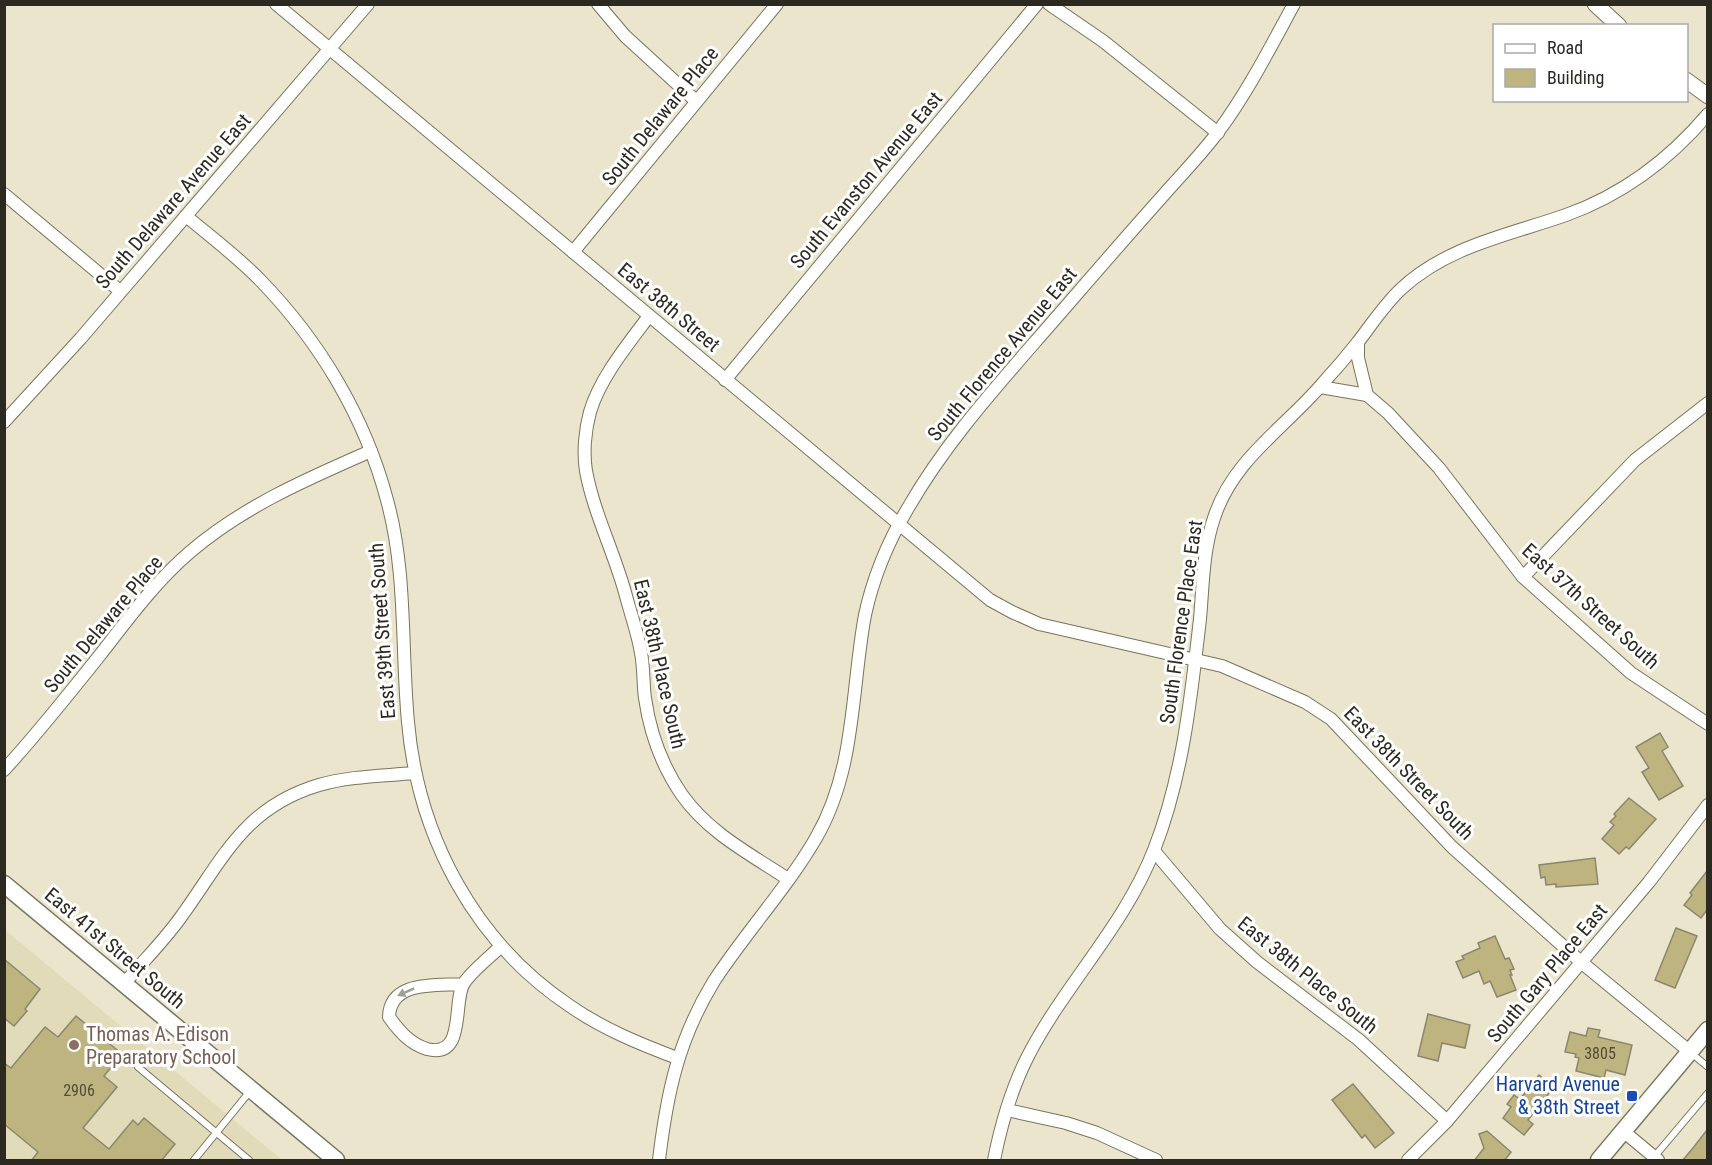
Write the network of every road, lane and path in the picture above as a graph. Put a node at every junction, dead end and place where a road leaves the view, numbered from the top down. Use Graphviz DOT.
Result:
graph roads {
  1 [pos="276,4"];
  2 [pos="368,4"];
  3 [pos="598,4"];
  4 [pos="777,4"];
  5 [pos="1037,4"];
  6 [pos="1049,4"];
  7 [pos="1294,4"];
  8 [pos="1595,4"];
  9 [pos="1617,24"];
  10 [pos="330,49"];
  11 [pos="1688,82"];
  12 [pos="1707,96"];
  13 [pos="696,101"];
  14 [pos="1707,114"];
  15 [pos="1218,133"];
  16 [pos="4,194"];
  17 [pos="186,216"];
  18 [pos="573,252"];
  19 [pos="120,291"];
  20 [pos="649,316"];
  21 [pos="1358,342"];
  22 [pos="725,380"];
  23 [pos="1320,387"];
  24 [pos="1367,395"];
  25 [pos="1707,404"];
  26 [pos="4,422"];
  27 [pos="371,451"];
  28 [pos="898,525"];
  29 [pos="1523,577"];
  30 [pos="1044,626"];
  31 [pos="1195,660"];
  32 [pos="1707,723"];
  33 [pos="4,770"];
  34 [pos="414,773"];
  35 [pos="1707,805"];
  36 [pos="1154,850"];
  37 [pos="788,879"];
  38 [pos="4,884"];
  39 [pos="500,947"];
  40 [pos="1581,962"];
  41 [pos="124,984"];
  42 [pos="463,984"];
  43 [pos="1707,1030"];
  44 [pos="1689,1052"];
  45 [pos="677,1058"];
  46 [pos="138,1067"];
  47 [pos="1707,1067"];
  48 [pos="251,1090"];
  49 [pos="1707,1093"];
  50 [pos="1007,1110"];
  51 [pos="1447,1121"];
  52 [pos="1623,1131"];
  53 [pos="216,1133"];
  54 [pos="1656,1159"];
  55 [pos="196,1160"];
  56 [pos="249,1161"];
  57 [pos="336,1161"];
  58 [pos="659,1161"];
  59 [pos="994,1161"];
  60 [pos="1156,1161"];
  61 [pos="1408,1161"];
  62 [pos="1599,1161"];
  1 -- 10 [label="street, East 38th Street"];
  2 -- 10 [label="street, South Delaware Avenue East"];
  3 -- 13 [label="street"];
  4 -- 13 [label="street, South Delaware Place"];
  5 -- 22 [label="street, South Evanston Avenue East"];
  6 -- 15 [label="street"];
  7 -- 15 [label="street, South Florence Avenue East"];
  8 -- 9 [label="street"];
  10 -- 17 [label="street, South Delaware Avenue East"];
  10 -- 18 [label="street, East 38th Street"];
  11 -- 12 [label="street"];
  13 -- 18 [label="street, South Delaware Place"];
  14 -- 21 [label="street, South Florence Place East"];
  15 -- 28 [label="street, South Florence Avenue East"];
  16 -- 19 [label="street"];
  17 -- 19 [label="street, South Delaware Avenue East"];
  17 -- 27 [label="street, East 39th Street South"];
  18 -- 20 [label="street, East 38th Street"];
  19 -- 26 [label="street, South Delaware Avenue East"];
  20 -- 22 [label="street, East 38th Street"];
  20 -- 37 [label="street, East 38th Place South"];
  21 -- 23 [label="street, South Florence Place East"];
  21 -- 24 [label="street"];
  22 -- 28 [label="street, East 38th Street"];
  23 -- 24 [label="street"];
  23 -- 31 [label="street, South Florence Place East"];
  24 -- 29 [label="street, East 37th Street South"];
  25 -- 29 [label="street"];
  27 -- 33 [label="street, South Delaware Place"];
  27 -- 34 [label="street, East 39th Street South"];
  28 -- 30 [label="street, East 38th Street"];
  28 -- 37 [label="street, South Florence Avenue East"];
  29 -- 32 [label="street, East 37th Street South"];
  30 -- 31 [label="street, East 38th Street South"];
  31 -- 36 [label="street, South Florence Place East"];
  31 -- 40 [label="street, East 38th Street South"];
  34 -- 39 [label="street, East 39th Street South"];
  34 -- 41 [label="street"];
  35 -- 40 [label="street, South Gary Place East"];
  36 -- 50 [label="street, South Florence Place East"];
  36 -- 51 [label="street, East 38th Place South"];
  37 -- 45 [label="street, South Florence Avenue East"];
  38 -- 41 [label="main road, East 41st Street South"];
  39 -- 42 [label="street"];
  39 -- 45 [label="street, East 39th Street South"];
  40 -- 44 [label="street, East 38th Street South"];
  40 -- 51 [label="street, South Gary Place East"];
  41 -- 48 [label="main road, East 41st Street South"];
  42 -- 42 [label="street, one-way"];
  43 -- 44 [label="main road"];
  44 -- 47 [label="lane"];
  44 -- 52 [label="main road"];
  45 -- 58 [label="street, South Florence Avenue East"];
  46 -- 53 [label="lane"];
  48 -- 53 [label="lane"];
  48 -- 57 [label="main road, East 41st Street South"];
  49 -- 54 [label="lane"];
  50 -- 59 [label="street, South Florence Place East"];
  50 -- 60 [label="street"];
  51 -- 61 [label="street, South Gary Place East"];
  52 -- 54 [label="street"];
  52 -- 62 [label="main road"];
  53 -- 55 [label="lane"];
  53 -- 56 [label="lane"];
}
